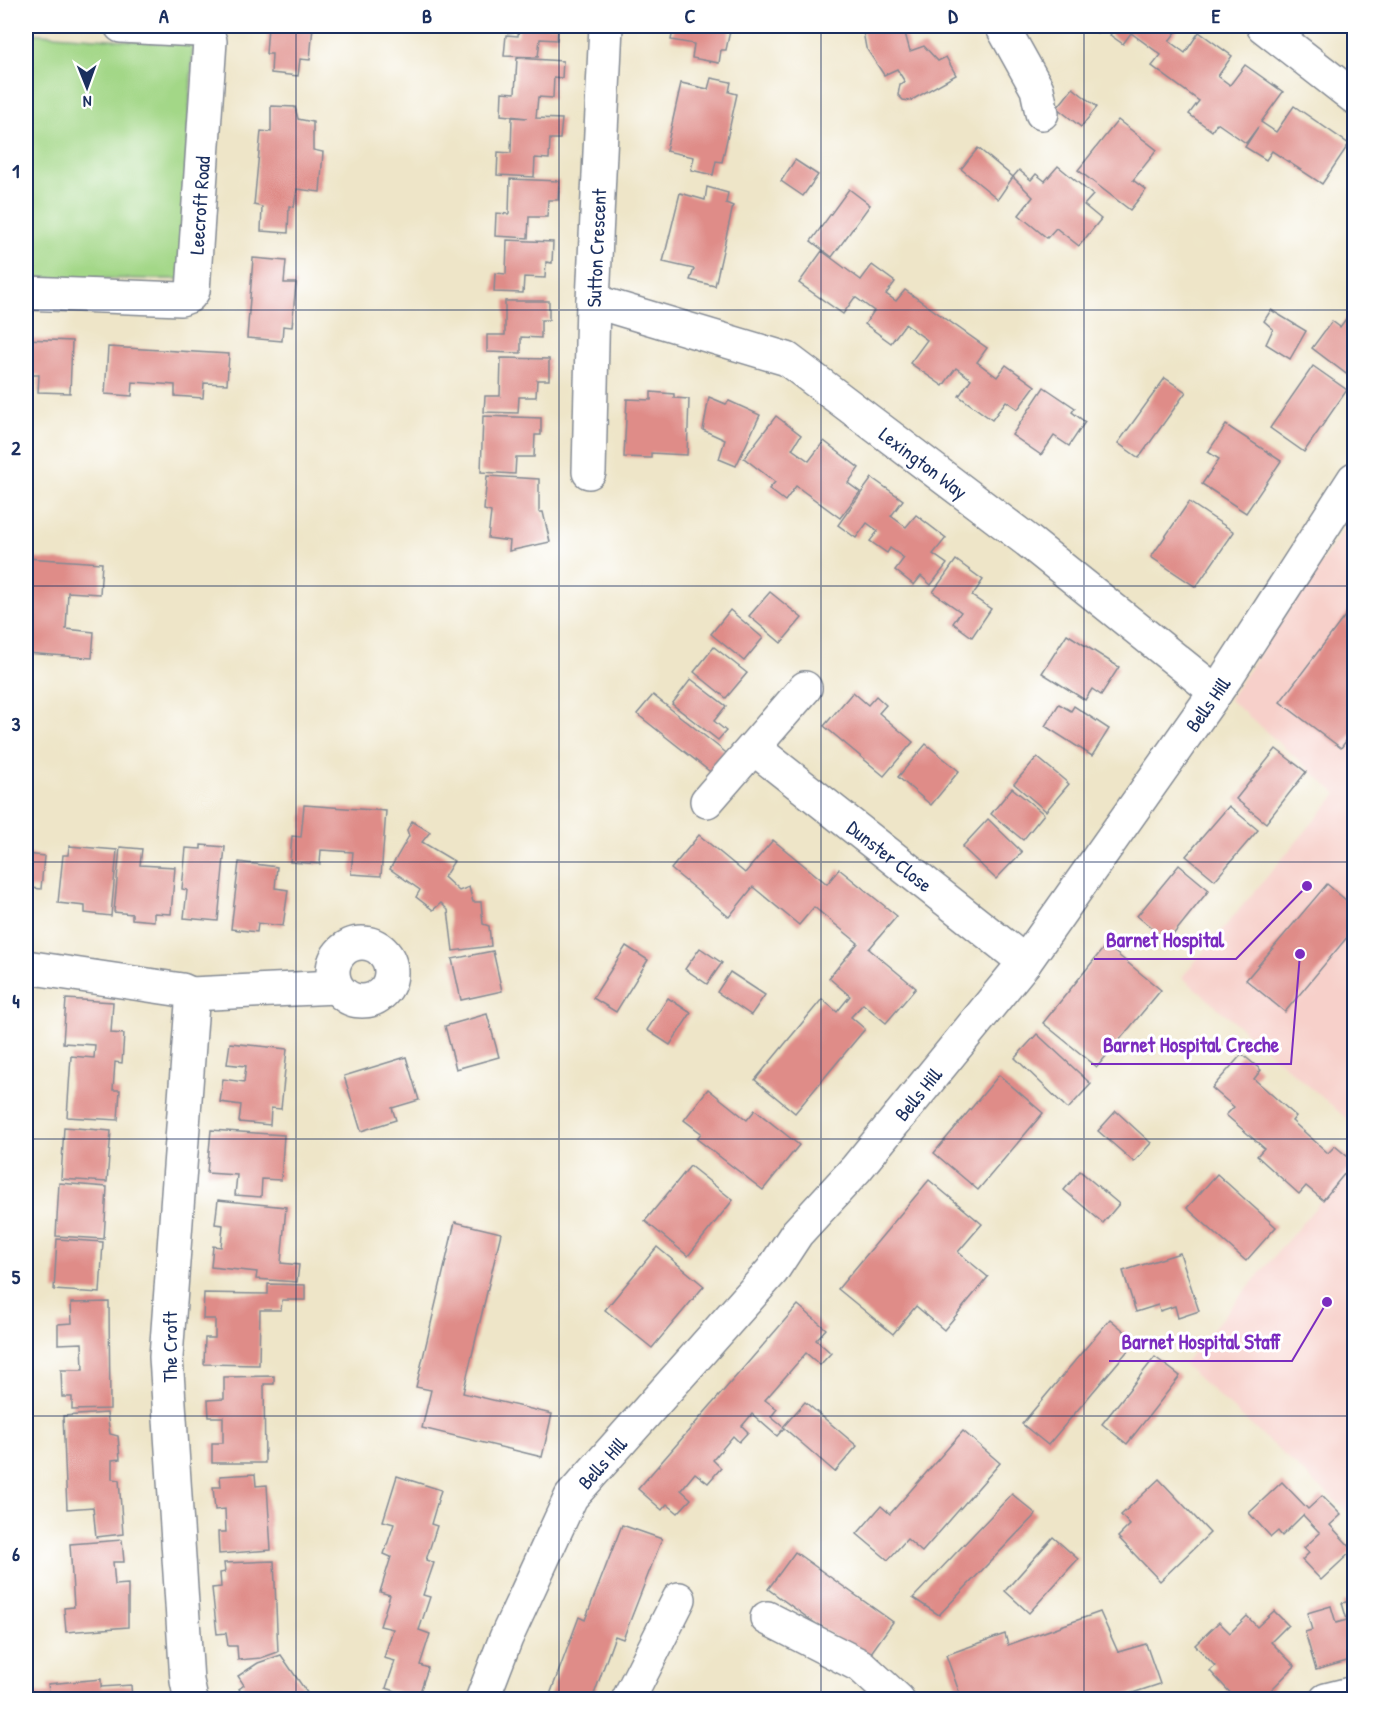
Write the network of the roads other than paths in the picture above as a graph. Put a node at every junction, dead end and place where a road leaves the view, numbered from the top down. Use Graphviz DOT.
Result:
graph roads {
  1 [pos="122,26"];
  2 [pos="606,26"];
  3 [pos="1002,26"];
  4 [pos="1263,26"];
  5 [pos="1354,97"];
  6 [pos="1042,113"];
  7 [pos="26,293"];
  8 [pos="593,301"];
  9 [pos="589,472"];
  10 [pos="1354,478"];
  11 [pos="805,688"];
  12 [pos="1216,692"];
  13 [pos="755,749"];
  14 [pos="707,801"];
  15 [pos="1026,962"];
  16 [pos="26,967"];
  17 [pos="336,987"];
  18 [pos="190,994"];
  19 [pos="679,1599"];
  20 [pos="767,1618"];
  21 [pos="1354,1693"];
  22 [pos="191,1700"];
  23 [pos="482,1700"];
  24 [pos="628,1700"];
  25 [pos="898,1700"];
  26 [pos="1326,1700"];
  1 -- 7 [label="street, Leecroft Road"];
  2 -- 8 [label="street, Sutton Crescent"];
  3 -- 6 [label="street"];
  4 -- 5 [label="street"];
  8 -- 9 [label="street, Sutton Crescent"];
  8 -- 12 [label="street, Lexington Way"];
  10 -- 12 [label="street, Bells Hill"];
  11 -- 13 [label="street"];
  12 -- 15 [label="street, Bells Hill"];
  13 -- 14 [label="street"];
  13 -- 15 [label="street, Dunster Close"];
  15 -- 23 [label="street, Bells Hill"];
  16 -- 18 [label="street"];
  17 -- 18 [label="street"];
  18 -- 22 [label="street, The Croft"];
  19 -- 24 [label="street"];
  20 -- 25 [label="street"];
  21 -- 26 [label="street"];
}
